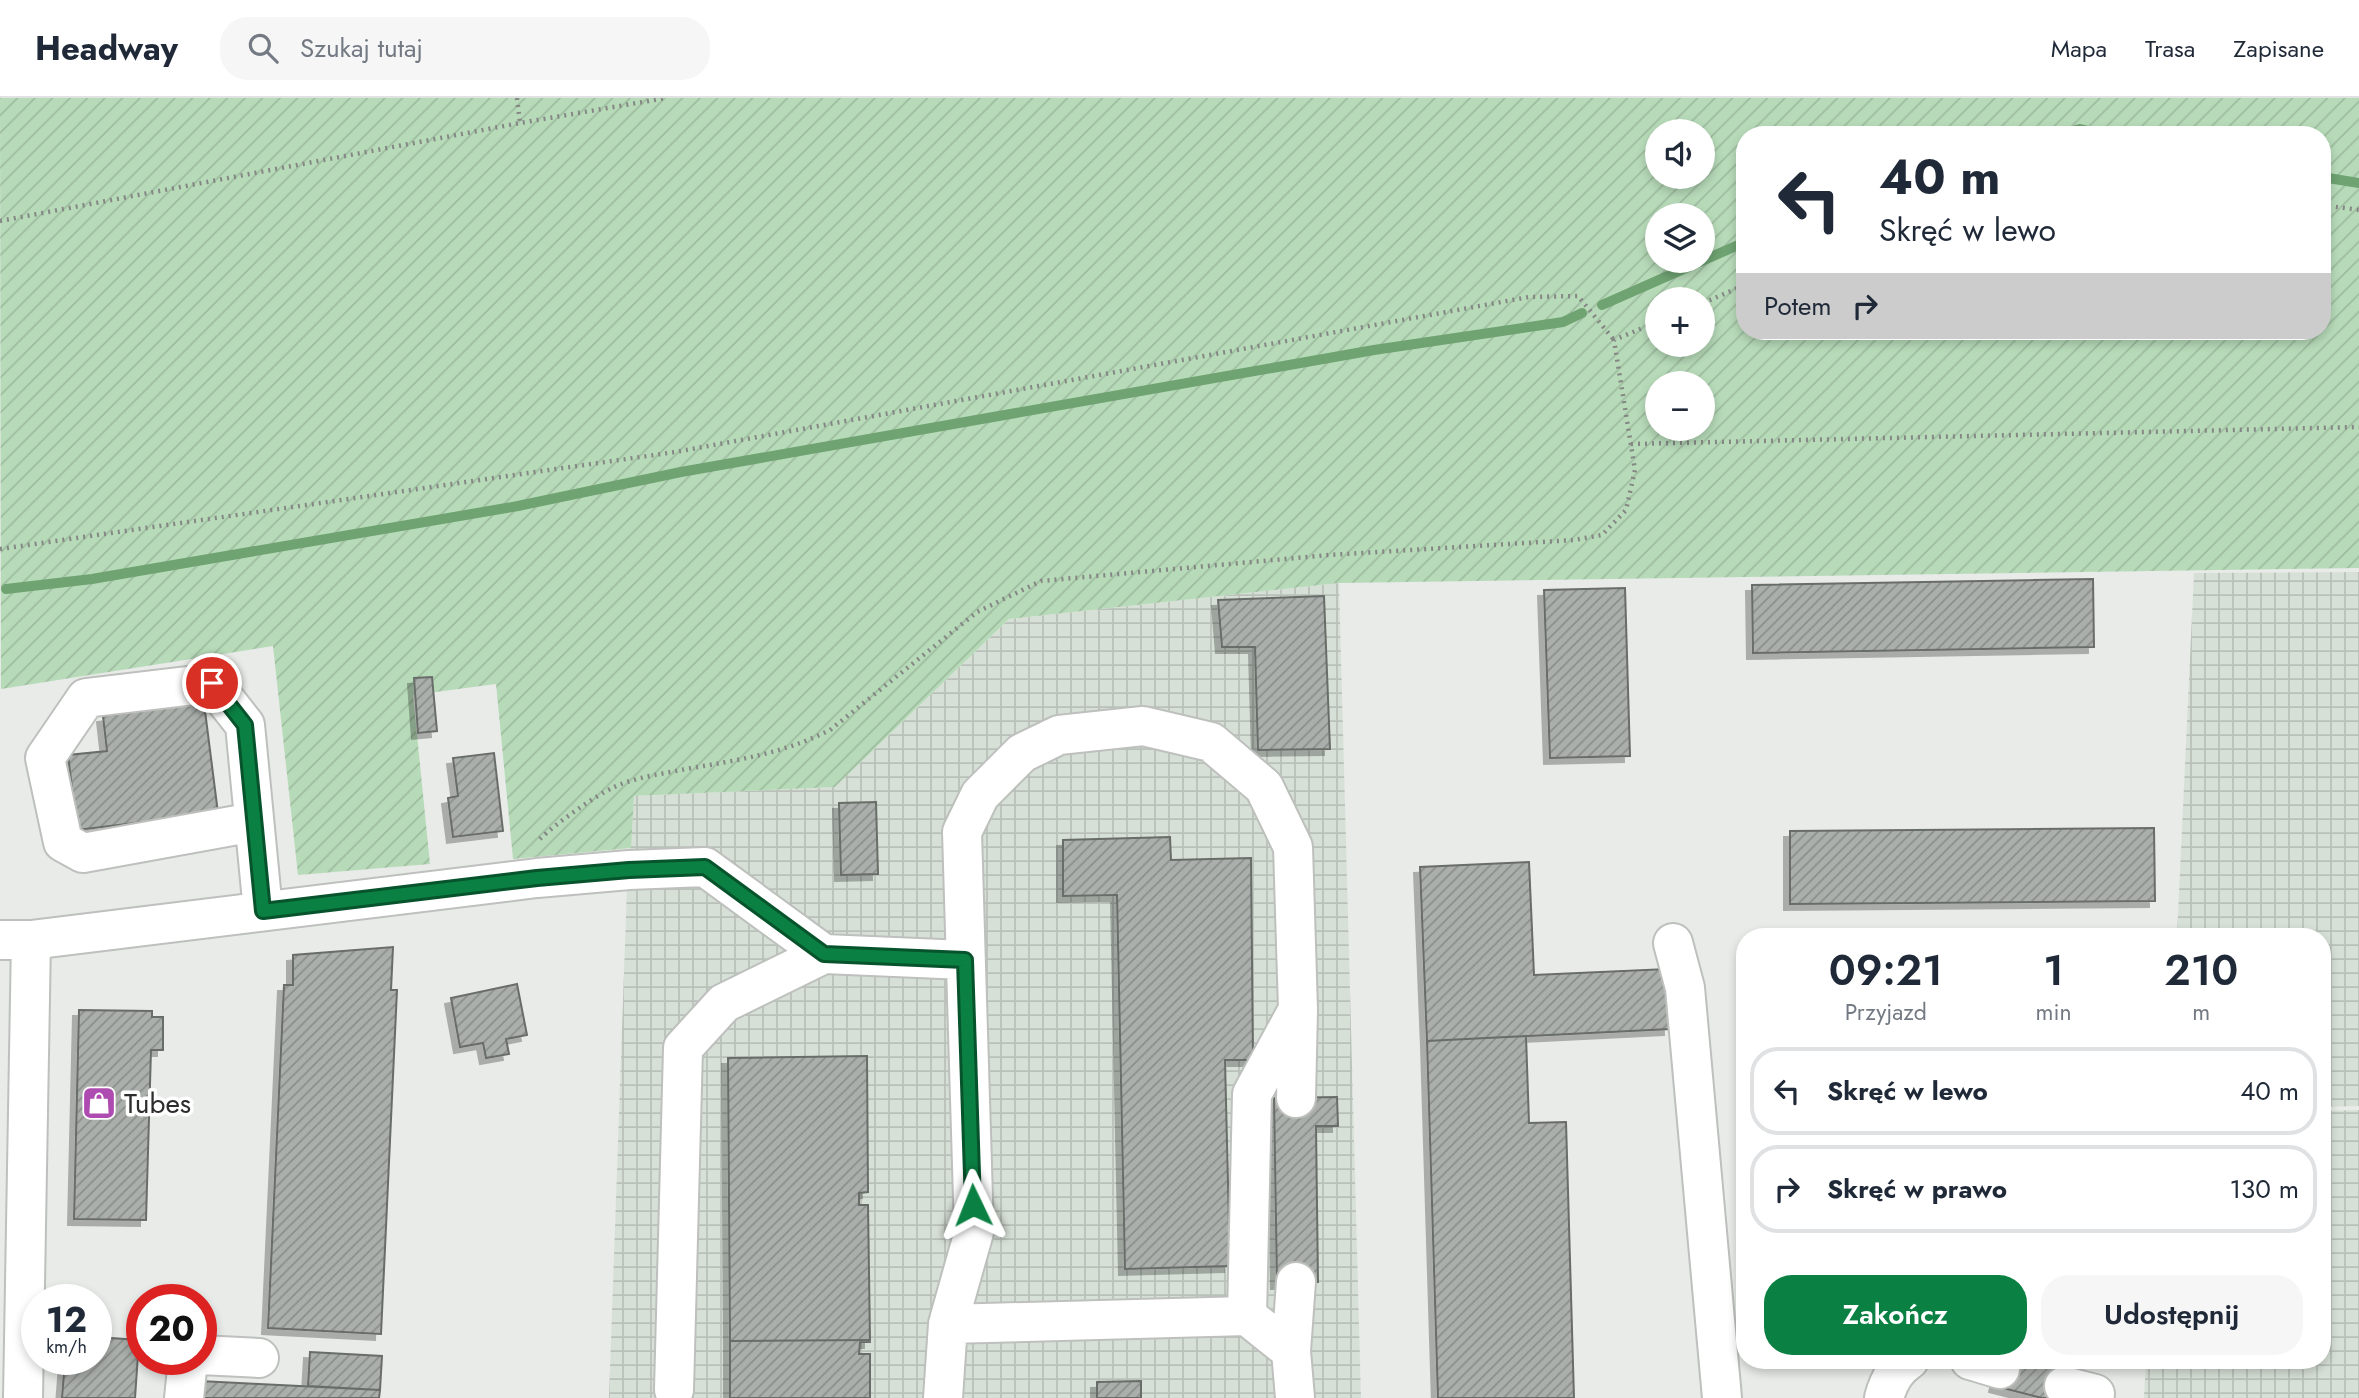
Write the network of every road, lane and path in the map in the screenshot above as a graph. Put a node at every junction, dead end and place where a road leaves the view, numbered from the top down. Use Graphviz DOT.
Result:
graph roads {
  1 [pos="517,98"];
  2 [pos="666,98"];
  3 [pos="520,123"];
  4 [pos="2331,206"];
  5 [pos="2359,210"];
  6 [pos="0,221"];
  7 [pos="1736,289"];
  8 [pos="1715,298"];
  9 [pos="1645,327"];
  10 [pos="1614,340"];
  11 [pos="2359,427"];
  12 [pos="1631,444"];
  13 [pos="0,549"];
  14 [pos="254,822"];
  15 [pos="537,878"];
  16 [pos="263,911"];
  17 [pos="15,940"];
  18 [pos="1672,943"];
  19 [pos="824,954"];
  20 [pos="965,960"];
  21 [pos="1298,1010"];
  22 [pos="1296,1098"];
  23 [pos="1296,1282"];
  24 [pos="1247,1316"];
  25 [pos="948,1324"];
  26 [pos="1291,1351"];
  27 [pos="217,1356"];
  28 [pos="258,1358"];
  29 [pos="1898,1369"];
  30 [pos="186,1375"];
  31 [pos="674,1390"];
  32 [pos="23,1398"];
  33 [pos="184,1398"];
  34 [pos="943,1398"];
  35 [pos="1295,1398"];
  36 [pos="1722,1398"];
  37 [pos="1884,1398"];
  1 -- 3 [label="path"];
  2 -- 3 [label="path"];
  3 -- 6 [label="path"];
  4 -- 5 [label="path"];
  7 -- 8 [label="path"];
  9 -- 10 [label="path"];
  10 -- 12 [label="path"];
  10 -- 13 [label="path"];
  11 -- 12 [label="path"];
  12 -- 15 [label="path"];
  14 -- 14 [label="lane"];
  14 -- 16 [label="lane"];
  15 -- 16 [label="lane"];
  15 -- 19 [label="lane"];
  16 -- 17 [label="lane"];
  17 -- 32 [label="lane"];
  18 -- 36 [label="lane"];
  19 -- 20 [label="lane"];
  19 -- 31 [label="lane"];
  20 -- 21 [label="lane"];
  20 -- 25 [label="lane"];
  21 -- 22 [label="lane"];
  21 -- 24 [label="lane"];
  23 -- 26 [label="lane"];
  24 -- 25 [label="lane"];
  24 -- 26 [label="lane"];
  25 -- 34 [label="lane"];
  26 -- 35 [label="lane"];
  27 -- 28 [label="lane"];
  29 -- 37 [label="lane"];
  30 -- 33 [label="lane"];
}
